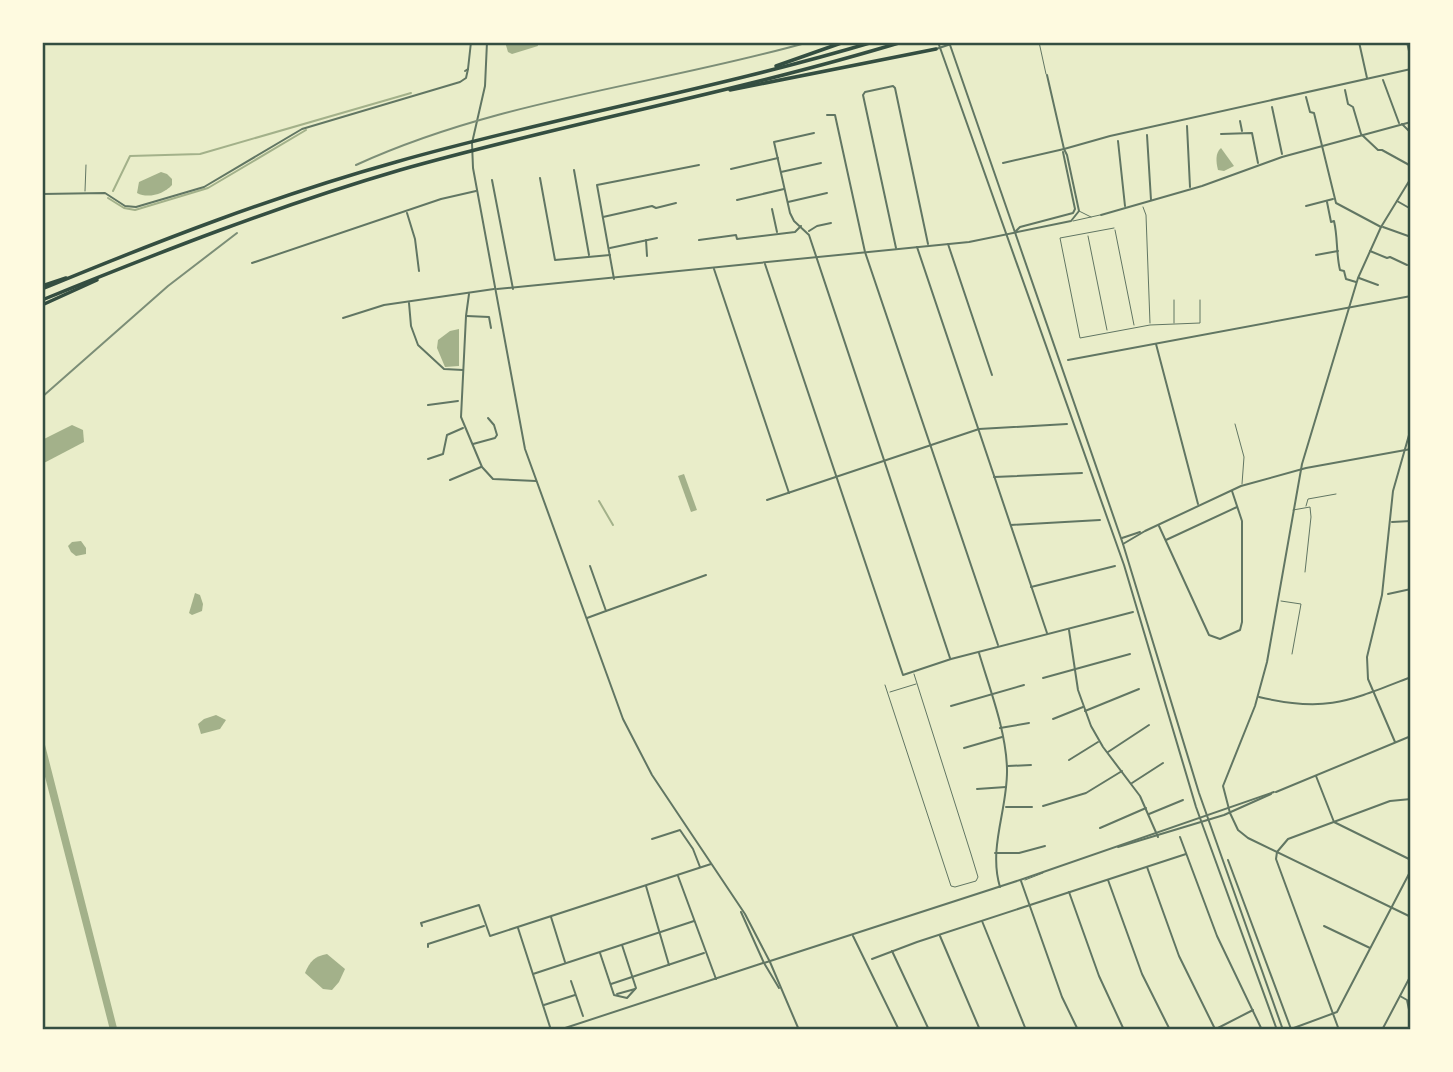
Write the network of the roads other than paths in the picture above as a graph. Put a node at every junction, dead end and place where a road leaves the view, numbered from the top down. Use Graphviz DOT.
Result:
graph roads {
  1 [pos="471,42"];
  2 [pos="487,42"];
  3 [pos="844,42"];
  4 [pos="873,42"];
  5 [pos="902,42"];
  6 [pos="940,42"];
  7 [pos="1039,42"];
  8 [pos="1359,42"];
  9 [pos="1407,42"];
  10 [pos="953,43"];
  11 [pos="938,48"];
  12 [pos="1411,60"];
  13 [pos="1411,69"];
  14 [pos="761,72"];
  15 [pos="1047,75"];
  16 [pos="1367,78"];
  17 [pos="1383,80"];
  18 [pos="1345,90"];
  19 [pos="717,91"];
  20 [pos="1306,97"];
  21 [pos="1272,107"];
  22 [pos="827,115"];
  23 [pos="1240,121"];
  24 [pos="1411,122"];
  25 [pos="1400,124"];
  26 [pos="1187,126"];
  27 [pos="1242,132"];
  28 [pos="814,133"];
  29 [pos="1411,133"];
  30 [pos="1221,134"];
  31 [pos="1361,134"];
  32 [pos="1147,135"];
  33 [pos="1118,141"];
  34 [pos="1321,145"];
  35 [pos="1063,149"];
  36 [pos="1282,157"];
  37 [pos="778,158"];
  38 [pos="821,163"];
  39 [pos="1003,163"];
  40 [pos="86,165"];
  41 [pos="699,165"];
  42 [pos="1258,165"];
  43 [pos="1411,166"];
  44 [pos="731,169"];
  45 [pos="574,170"];
  46 [pos="781,172"];
  47 [pos="540,178"];
  48 [pos="1411,178"];
  49 [pos="492,180"];
  50 [pos="785,189"];
  51 [pos="1191,189"];
  52 [pos="476,191"];
  53 [pos="827,193"];
  54 [pos="42,194"];
  55 [pos="85,194"];
  56 [pos="737,200"];
  57 [pos="1151,200"];
  58 [pos="1335,201"];
  59 [pos="1396,201"];
  60 [pos="788,202"];
  61 [pos="1326,202"];
  62 [pos="676,203"];
  63 [pos="1306,206"];
  64 [pos="1143,207"];
  65 [pos="1126,208"];
  66 [pos="772,209"];
  67 [pos="1411,209"];
  68 [pos="1079,211"];
  69 [pos="407,212"];
  70 [pos="1101,215"];
  71 [pos="603,217"];
  72 [pos="1093,217"];
  73 [pos="1071,220"];
  74 [pos="1113,220"];
  75 [pos="831,223"];
  76 [pos="801,226"];
  77 [pos="1381,227"];
  78 [pos="1114,228"];
  79 [pos="1015,231"];
  80 [pos="807,232"];
  81 [pos="1006,233"];
  82 [pos="1087,233"];
  83 [pos="778,234"];
  84 [pos="1411,237"];
  85 [pos="657,238"];
  86 [pos="646,240"];
  87 [pos="699,240"];
  88 [pos="948,244"];
  89 [pos="916,246"];
  90 [pos="928,246"];
  91 [pos="896,248"];
  92 [pos="609,249"];
  93 [pos="1339,251"];
  94 [pos="1370,251"];
  95 [pos="865,252"];
  96 [pos="610,255"];
  97 [pos="1317,255"];
  98 [pos="648,256"];
  99 [pos="589,257"];
  100 [pos="815,257"];
  101 [pos="765,262"];
  102 [pos="251,263"];
  103 [pos="1407,265"];
  104 [pos="714,268"];
  105 [pos="418,271"];
  106 [pos="1358,278"];
  107 [pos="614,279"];
  108 [pos="1357,282"];
  109 [pos="1378,285"];
  110 [pos="42,288"];
  111 [pos="495,289"];
  112 [pos="513,289"];
  113 [pos="469,294"];
  114 [pos="1411,296"];
  115 [pos="1174,300"];
  116 [pos="1200,300"];
  117 [pos="409,302"];
  118 [pos="42,303"];
  119 [pos="1349,307"];
  120 [pos="466,316"];
  121 [pos="343,318"];
  122 [pos="1174,323"];
  123 [pos="1150,325"];
  124 [pos="1135,327"];
  125 [pos="491,328"];
  126 [pos="1108,333"];
  127 [pos="1156,343"];
  128 [pos="1068,360"];
  129 [pos="463,370"];
  130 [pos="992,375"];
  131 [pos="460,401"];
  132 [pos="428,405"];
  133 [pos="488,418"];
  134 [pos="1067,424"];
  135 [pos="1235,424"];
  136 [pos="463,428"];
  137 [pos="1411,428"];
  138 [pos="978,429"];
  139 [pos="472,445"];
  140 [pos="930,445"];
  141 [pos="1411,449"];
  142 [pos="1404,450"];
  143 [pos="428,459"];
  144 [pos="884,461"];
  145 [pos="482,467"];
  146 [pos="1300,470"];
  147 [pos="1083,473"];
  148 [pos="836,477"];
  149 [pos="994,477"];
  150 [pos="450,480"];
  151 [pos="536,481"];
  152 [pos="1241,486"];
  153 [pos="1232,490"];
  154 [pos="789,493"];
  155 [pos="1336,494"];
  156 [pos="767,500"];
  157 [pos="1198,506"];
  158 [pos="1238,507"];
  159 [pos="1305,508"];
  160 [pos="1293,510"];
  161 [pos="1100,520"];
  162 [pos="1411,521"];
  163 [pos="1391,522"];
  164 [pos="1159,525"];
  165 [pos="1010,526"];
  166 [pos="1144,531"];
  167 [pos="1121,538"];
  168 [pos="1165,541"];
  169 [pos="1123,544"];
  170 [pos="590,566"];
  171 [pos="1115,566"];
  172 [pos="1305,572"];
  173 [pos="706,575"];
  174 [pos="1031,587"];
  175 [pos="1411,589"];
  176 [pos="1388,594"];
  177 [pos="1279,601"];
  178 [pos="606,611"];
  179 [pos="1133,612"];
  180 [pos="586,618"];
  181 [pos="1069,629"];
  182 [pos="1047,634"];
  183 [pos="998,647"];
  184 [pos="979,652"];
  185 [pos="1130,653"];
  186 [pos="1292,654"];
  187 [pos="951,659"];
  188 [pos="1075,669"];
  189 [pos="913,672"];
  190 [pos="1411,677"];
  191 [pos="1043,678"];
  192 [pos="917,684"];
  193 [pos="886,685"];
  194 [pos="1024,685"];
  195 [pos="1139,689"];
  196 [pos="1373,692"];
  197 [pos="888,693"];
  198 [pos="990,693"];
  199 [pos="1258,697"];
  200 [pos="951,706"];
  201 [pos="1083,707"];
  202 [pos="1085,711"];
  203 [pos="1053,719"];
  204 [pos="1029,723"];
  205 [pos="1149,725"];
  206 [pos="1000,728"];
  207 [pos="1411,736"];
  208 [pos="1002,737"];
  209 [pos="1099,741"];
  210 [pos="1395,742"];
  211 [pos="964,748"];
  212 [pos="1107,753"];
  213 [pos="1069,760"];
  214 [pos="1163,763"];
  215 [pos="1031,765"];
  216 [pos="1007,766"];
  217 [pos="1122,771"];
  218 [pos="1315,775"];
  219 [pos="1132,783"];
  220 [pos="1006,787"];
  221 [pos="977,789"];
  222 [pos="1274,792"];
  223 [pos="1411,799"];
  224 [pos="1184,800"];
  225 [pos="1043,806"];
  226 [pos="1004,807"];
  227 [pos="1032,807"];
  228 [pos="1228,807"];
  229 [pos="1146,808"];
  230 [pos="1230,813"];
  231 [pos="1149,814"];
  232 [pos="1206,814"];
  233 [pos="1199,817"];
  234 [pos="1209,820"];
  235 [pos="1334,822"];
  236 [pos="1202,823"];
  237 [pos="1100,828"];
  238 [pos="1156,832"];
  239 [pos="1180,836"];
  240 [pos="1158,837"];
  241 [pos="652,839"];
  242 [pos="1045,846"];
  243 [pos="1114,848"];
  244 [pos="1277,852"];
  245 [pos="995,853"];
  246 [pos="1186,854"];
  247 [pos="1228,860"];
  248 [pos="1411,860"];
  249 [pos="712,864"];
  250 [pos="1147,867"];
  251 [pos="700,868"];
  252 [pos="1411,870"];
  253 [pos="677,875"];
  254 [pos="1022,880"];
  255 [pos="1108,880"];
  256 [pos="646,885"];
  257 [pos="1000,887"];
  258 [pos="1069,892"];
  259 [pos="1030,906"];
  260 [pos="1391,907"];
  261 [pos="740,909"];
  262 [pos="550,916"];
  263 [pos="1411,917"];
  264 [pos="982,920"];
  265 [pos="694,921"];
  266 [pos="486,925"];
  267 [pos="422,926"];
  268 [pos="1324,926"];
  269 [pos="518,927"];
  270 [pos="660,932"];
  271 [pos="853,935"];
  272 [pos="940,935"];
  273 [pos="622,944"];
  274 [pos="428,947"];
  275 [pos="1370,948"];
  276 [pos="891,951"];
  277 [pos="600,952"];
  278 [pos="704,953"];
  279 [pos="872,959"];
  280 [pos="769,962"];
  281 [pos="566,963"];
  282 [pos="764,963"];
  283 [pos="669,965"];
  284 [pos="533,974"];
  285 [pos="1411,975"];
  286 [pos="633,977"];
  287 [pos="716,979"];
  288 [pos="571,981"];
  289 [pos="610,984"];
  290 [pos="636,988"];
  291 [pos="576,995"];
  292 [pos="614,995"];
  293 [pos="784,995"];
  294 [pos="1400,996"];
  295 [pos="626,998"];
  296 [pos="543,1005"];
  297 [pos="630,1007"];
  298 [pos="1253,1010"];
  299 [pos="1333,1014"];
  300 [pos="583,1016"];
  301 [pos="1411,1019"];
  302 [pos="898,1028"];
  303 [pos="551,1030"];
  304 [pos="559,1030"];
  305 [pos="799,1030"];
  306 [pos="929,1030"];
  307 [pos="980,1030"];
  308 [pos="1026,1030"];
  309 [pos="1077,1030"];
  310 [pos="1124,1030"];
  311 [pos="1170,1030"];
  312 [pos="1215,1030"];
  313 [pos="1262,1030"];
  314 [pos="1277,1030"];
  315 [pos="1283,1030"];
  316 [pos="1291,1030"];
  317 [pos="1339,1030"];
  318 [pos="1382,1030"];
  1 -- 55 [label="street"];
  2 -- 52 [label="street"];
  3 -- 14 [label="highway"];
  4 -- 14 [label="highway"];
  5 -- 19 [label="highway"];
  6 -- 10 [label="street"];
  6 -- 11 [label="street"];
  7 -- 15 [label="lane"];
  8 -- 16 [label="street"];
  9 -- 12 [label="street"];
  10 -- 11 [label="street"];
  10 -- 79 [label="street"];
  11 -- 19 [label="highway"];
  11 -- 81 [label="street"];
  13 -- 16 [label="street"];
  14 -- 110 [label="highway"];
  15 -- 35 [label="street"];
  16 -- 35 [label="street"];
  17 -- 25 [label="street"];
  18 -- 31 [label="street"];
  19 -- 118 [label="highway"];
  20 -- 34 [label="street"];
  21 -- 36 [label="street"];
  22 -- 95 [label="street"];
  23 -- 27 [label="street"];
  24 -- 25 [label="street"];
  25 -- 29 [label="street"];
  25 -- 31 [label="street"];
  26 -- 51 [label="street"];
  27 -- 30 [label="street"];
  27 -- 42 [label="street"];
  28 -- 37 [label="street"];
  31 -- 34 [label="street"];
  31 -- 43 [label="street"];
  32 -- 57 [label="street"];
  33 -- 65 [label="street"];
  34 -- 36 [label="street"];
  34 -- 58 [label="street"];
  35 -- 39 [label="street"];
  35 -- 68 [label="street"];
  35 -- 79 [label="street"];
  36 -- 42 [label="street"];
  37 -- 44 [label="street"];
  37 -- 46 [label="street"];
  38 -- 46 [label="street"];
  40 -- 55 [label="lane"];
  41 -- 71 [label="street"];
  42 -- 51 [label="street"];
  45 -- 99 [label="street"];
  46 -- 50 [label="street"];
  47 -- 99 [label="street"];
  48 -- 59 [label="street"];
  49 -- 112 [label="street"];
  50 -- 56 [label="street"];
  50 -- 60 [label="street"];
  51 -- 57 [label="street"];
  52 -- 69 [label="street"];
  52 -- 111 [label="street"];
  53 -- 60 [label="street"];
  54 -- 55 [label="street"];
  57 -- 65 [label="street"];
  58 -- 61 [label="street"];
  58 -- 77 [label="street"];
  59 -- 67 [label="street"];
  59 -- 77 [label="street"];
  60 -- 76 [label="street"];
  61 -- 63 [label="street"];
  61 -- 93 [label="street"];
  62 -- 71 [label="street"];
  64 -- 123 [label="lane"];
  65 -- 70 [label="street"];
  66 -- 83 [label="street"];
  68 -- 72 [label="lane"];
  68 -- 73 [label="street"];
  69 -- 102 [label="street"];
  69 -- 105 [label="street"];
  70 -- 72 [label="lane"];
  71 -- 92 [label="street"];
  72 -- 73 [label="lane"];
  73 -- 79 [label="street"];
  74 -- 78 [label="lane"];
  75 -- 80 [label="street"];
  76 -- 80 [label="street"];
  76 -- 83 [label="street"];
  77 -- 84 [label="street"];
  77 -- 94 [label="street"];
  78 -- 82 [label="lane"];
  78 -- 124 [label="lane"];
  79 -- 81 [label="street"];
  79 -- 167 [label="street"];
  80 -- 100 [label="street"];
  81 -- 88 [label="street"];
  81 -- 233 [label="street"];
  82 -- 126 [label="lane"];
  82 -- 126 [label="lane"];
  83 -- 87 [label="street"];
  85 -- 86 [label="street"];
  86 -- 92 [label="street"];
  86 -- 98 [label="street"];
  88 -- 90 [label="street"];
  88 -- 130 [label="street"];
  89 -- 90 [label="street"];
  89 -- 91 [label="street"];
  89 -- 138 [label="street"];
  90 -- 91 [label="street"];
  91 -- 95 [label="street"];
  92 -- 96 [label="street"];
  93 -- 97 [label="street"];
  93 -- 108 [label="street"];
  94 -- 103 [label="street"];
  94 -- 106 [label="street"];
  95 -- 100 [label="street"];
  95 -- 140 [label="street"];
  96 -- 99 [label="street"];
  96 -- 107 [label="street"];
  100 -- 101 [label="street"];
  100 -- 144 [label="street"];
  101 -- 104 [label="street"];
  101 -- 148 [label="street"];
  104 -- 107 [label="street"];
  104 -- 154 [label="street"];
  106 -- 108 [label="street"];
  106 -- 109 [label="street"];
  107 -- 112 [label="street"];
  108 -- 119 [label="street"];
  111 -- 112 [label="street"];
  111 -- 113 [label="street"];
  111 -- 151 [label="street"];
  113 -- 117 [label="street"];
  113 -- 120 [label="street"];
  114 -- 119 [label="street"];
  115 -- 122 [label="lane"];
  116 -- 122 [label="lane"];
  117 -- 121 [label="street"];
  117 -- 129 [label="street"];
  119 -- 127 [label="street"];
  119 -- 146 [label="street"];
  120 -- 125 [label="street"];
  120 -- 129 [label="street"];
  122 -- 123 [label="lane"];
  123 -- 124 [label="lane"];
  124 -- 126 [label="lane"];
  127 -- 128 [label="street"];
  127 -- 157 [label="street"];
  129 -- 131 [label="street"];
  131 -- 132 [label="street"];
  131 -- 136 [label="street"];
  133 -- 139 [label="street"];
  134 -- 138 [label="street"];
  135 -- 152 [label="lane"];
  136 -- 139 [label="street"];
  136 -- 143 [label="street"];
  137 -- 142 [label="street"];
  138 -- 140 [label="street"];
  138 -- 149 [label="street"];
  139 -- 145 [label="street"];
  140 -- 144 [label="street"];
  140 -- 183 [label="street"];
  141 -- 142 [label="street"];
  142 -- 146 [label="street"];
  142 -- 163 [label="street"];
  144 -- 148 [label="street"];
  144 -- 187 [label="street"];
  145 -- 150 [label="street"];
  145 -- 151 [label="street"];
  146 -- 152 [label="street"];
  146 -- 160 [label="street"];
  147 -- 149 [label="street"];
  148 -- 154 [label="street"];
  148 -- 189 [label="street"];
  149 -- 165 [label="street"];
  151 -- 180 [label="street"];
  152 -- 153 [label="street"];
  153 -- 157 [label="street"];
  153 -- 158 [label="street"];
  154 -- 156 [label="street"];
  155 -- 159 [label="lane"];
  157 -- 164 [label="street"];
  158 -- 168 [label="street"];
  158 -- 168 [label="street"];
  159 -- 160 [label="lane"];
  159 -- 172 [label="lane"];
  160 -- 177 [label="street"];
  161 -- 165 [label="street"];
  162 -- 163 [label="street"];
  163 -- 196 [label="street"];
  164 -- 166 [label="street"];
  164 -- 168 [label="street"];
  165 -- 174 [label="street"];
  166 -- 167 [label="street"];
  166 -- 169 [label="street"];
  167 -- 169 [label="street"];
  169 -- 232 [label="street"];
  170 -- 178 [label="street"];
  171 -- 174 [label="street"];
  173 -- 178 [label="street"];
  174 -- 182 [label="street"];
  175 -- 176 [label="street"];
  177 -- 186 [label="lane"];
  177 -- 199 [label="street"];
  178 -- 180 [label="street"];
  179 -- 181 [label="street"];
  180 -- 249 [label="street"];
  181 -- 182 [label="street"];
  181 -- 188 [label="street"];
  182 -- 183 [label="street"];
  183 -- 184 [label="street"];
  184 -- 187 [label="street"];
  184 -- 198 [label="street"];
  185 -- 188 [label="street"];
  187 -- 189 [label="street"];
  188 -- 191 [label="street"];
  188 -- 201 [label="street"];
  189 -- 192 [label="lane"];
  190 -- 196 [label="street"];
  192 -- 197 [label="lane"];
  192 -- 197 [label="lane"];
  193 -- 197 [label="lane"];
  194 -- 198 [label="street"];
  195 -- 202 [label="street"];
  196 -- 199 [label="street"];
  196 -- 210 [label="street"];
  198 -- 200 [label="street"];
  198 -- 206 [label="street"];
  199 -- 228 [label="street"];
  201 -- 202 [label="street"];
  201 -- 203 [label="street"];
  202 -- 209 [label="street"];
  204 -- 206 [label="street"];
  205 -- 212 [label="street"];
  206 -- 208 [label="street"];
  207 -- 210 [label="street"];
  208 -- 211 [label="street"];
  208 -- 216 [label="street"];
  209 -- 212 [label="street"];
  209 -- 213 [label="street"];
  210 -- 218 [label="street"];
  212 -- 217 [label="street"];
  214 -- 219 [label="street"];
  215 -- 216 [label="street"];
  216 -- 220 [label="street"];
  217 -- 219 [label="street"];
  217 -- 225 [label="street"];
  218 -- 222 [label="street"];
  218 -- 235 [label="street"];
  219 -- 229 [label="street"];
  220 -- 221 [label="street"];
  220 -- 226 [label="street"];
  222 -- 228 [label="street"];
  222 -- 230 [label="street"];
  223 -- 235 [label="street"];
  224 -- 231 [label="street"];
  226 -- 227 [label="street"];
  226 -- 245 [label="street"];
  228 -- 230 [label="street"];
  228 -- 232 [label="street"];
  229 -- 231 [label="street"];
  229 -- 237 [label="street"];
  230 -- 234 [label="street"];
  230 -- 244 [label="street"];
  231 -- 238 [label="street"];
  232 -- 233 [label="street"];
  232 -- 234 [label="street"];
  233 -- 236 [label="street"];
  233 -- 238 [label="street"];
  234 -- 236 [label="street"];
  234 -- 315 [label="street"];
  235 -- 244 [label="street"];
  235 -- 248 [label="street"];
  236 -- 240 [label="street"];
  236 -- 314 [label="street"];
  238 -- 240 [label="street"];
  238 -- 243 [label="street"];
  239 -- 246 [label="street"];
  240 -- 243 [label="street"];
  241 -- 251 [label="street"];
  242 -- 245 [label="street"];
  243 -- 254 [label="street"];
  244 -- 260 [label="street"];
  244 -- 299 [label="street"];
  245 -- 257 [label="street"];
  246 -- 250 [label="street"];
  246 -- 298 [label="street"];
  247 -- 316 [label="street"];
  249 -- 251 [label="street"];
  249 -- 261 [label="street"];
  250 -- 255 [label="street"];
  250 -- 312 [label="street"];
  251 -- 253 [label="street"];
  252 -- 260 [label="street"];
  253 -- 256 [label="street"];
  253 -- 265 [label="street"];
  254 -- 257 [label="street"];
  254 -- 259 [label="street"];
  255 -- 258 [label="street"];
  255 -- 311 [label="street"];
  256 -- 262 [label="street"];
  256 -- 270 [label="street"];
  257 -- 271 [label="street"];
  258 -- 259 [label="street"];
  258 -- 310 [label="street"];
  259 -- 264 [label="street"];
  259 -- 309 [label="street"];
  260 -- 263 [label="street"];
  260 -- 275 [label="street"];
  261 -- 280 [label="street"];
  261 -- 282 [label="street"];
  262 -- 269 [label="street"];
  262 -- 281 [label="street"];
  264 -- 272 [label="street"];
  264 -- 308 [label="street"];
  265 -- 270 [label="street"];
  265 -- 287 [label="street"];
  266 -- 267 [label="street"];
  266 -- 269 [label="street"];
  266 -- 274 [label="street"];
  268 -- 275 [label="street"];
  269 -- 284 [label="street"];
  270 -- 273 [label="street"];
  270 -- 283 [label="street"];
  271 -- 280 [label="street"];
  271 -- 302 [label="street"];
  272 -- 276 [label="street"];
  272 -- 307 [label="street"];
  273 -- 277 [label="street"];
  273 -- 286 [label="street"];
  275 -- 299 [label="street"];
  276 -- 279 [label="street"];
  276 -- 306 [label="street"];
  277 -- 281 [label="street"];
  277 -- 289 [label="street"];
  278 -- 283 [label="street"];
  280 -- 282 [label="street"];
  280 -- 293 [label="street"];
  281 -- 284 [label="street"];
  282 -- 287 [label="street"];
  282 -- 293 [label="street"];
  283 -- 286 [label="street"];
  284 -- 296 [label="street"];
  285 -- 294 [label="street"];
  286 -- 289 [label="street"];
  286 -- 290 [label="street"];
  287 -- 297 [label="street"];
  288 -- 291 [label="street"];
  289 -- 292 [label="street"];
  290 -- 292 [label="street"];
  290 -- 295 [label="street"];
  291 -- 296 [label="street"];
  291 -- 300 [label="street"];
  292 -- 295 [label="street"];
  293 -- 305 [label="street"];
  294 -- 301 [label="street"];
  294 -- 318 [label="street"];
  295 -- 297 [label="street"];
  296 -- 303 [label="street"];
  297 -- 304 [label="street"];
  298 -- 312 [label="street"];
  298 -- 313 [label="street"];
  299 -- 316 [label="street"];
  299 -- 317 [label="street"];
}
